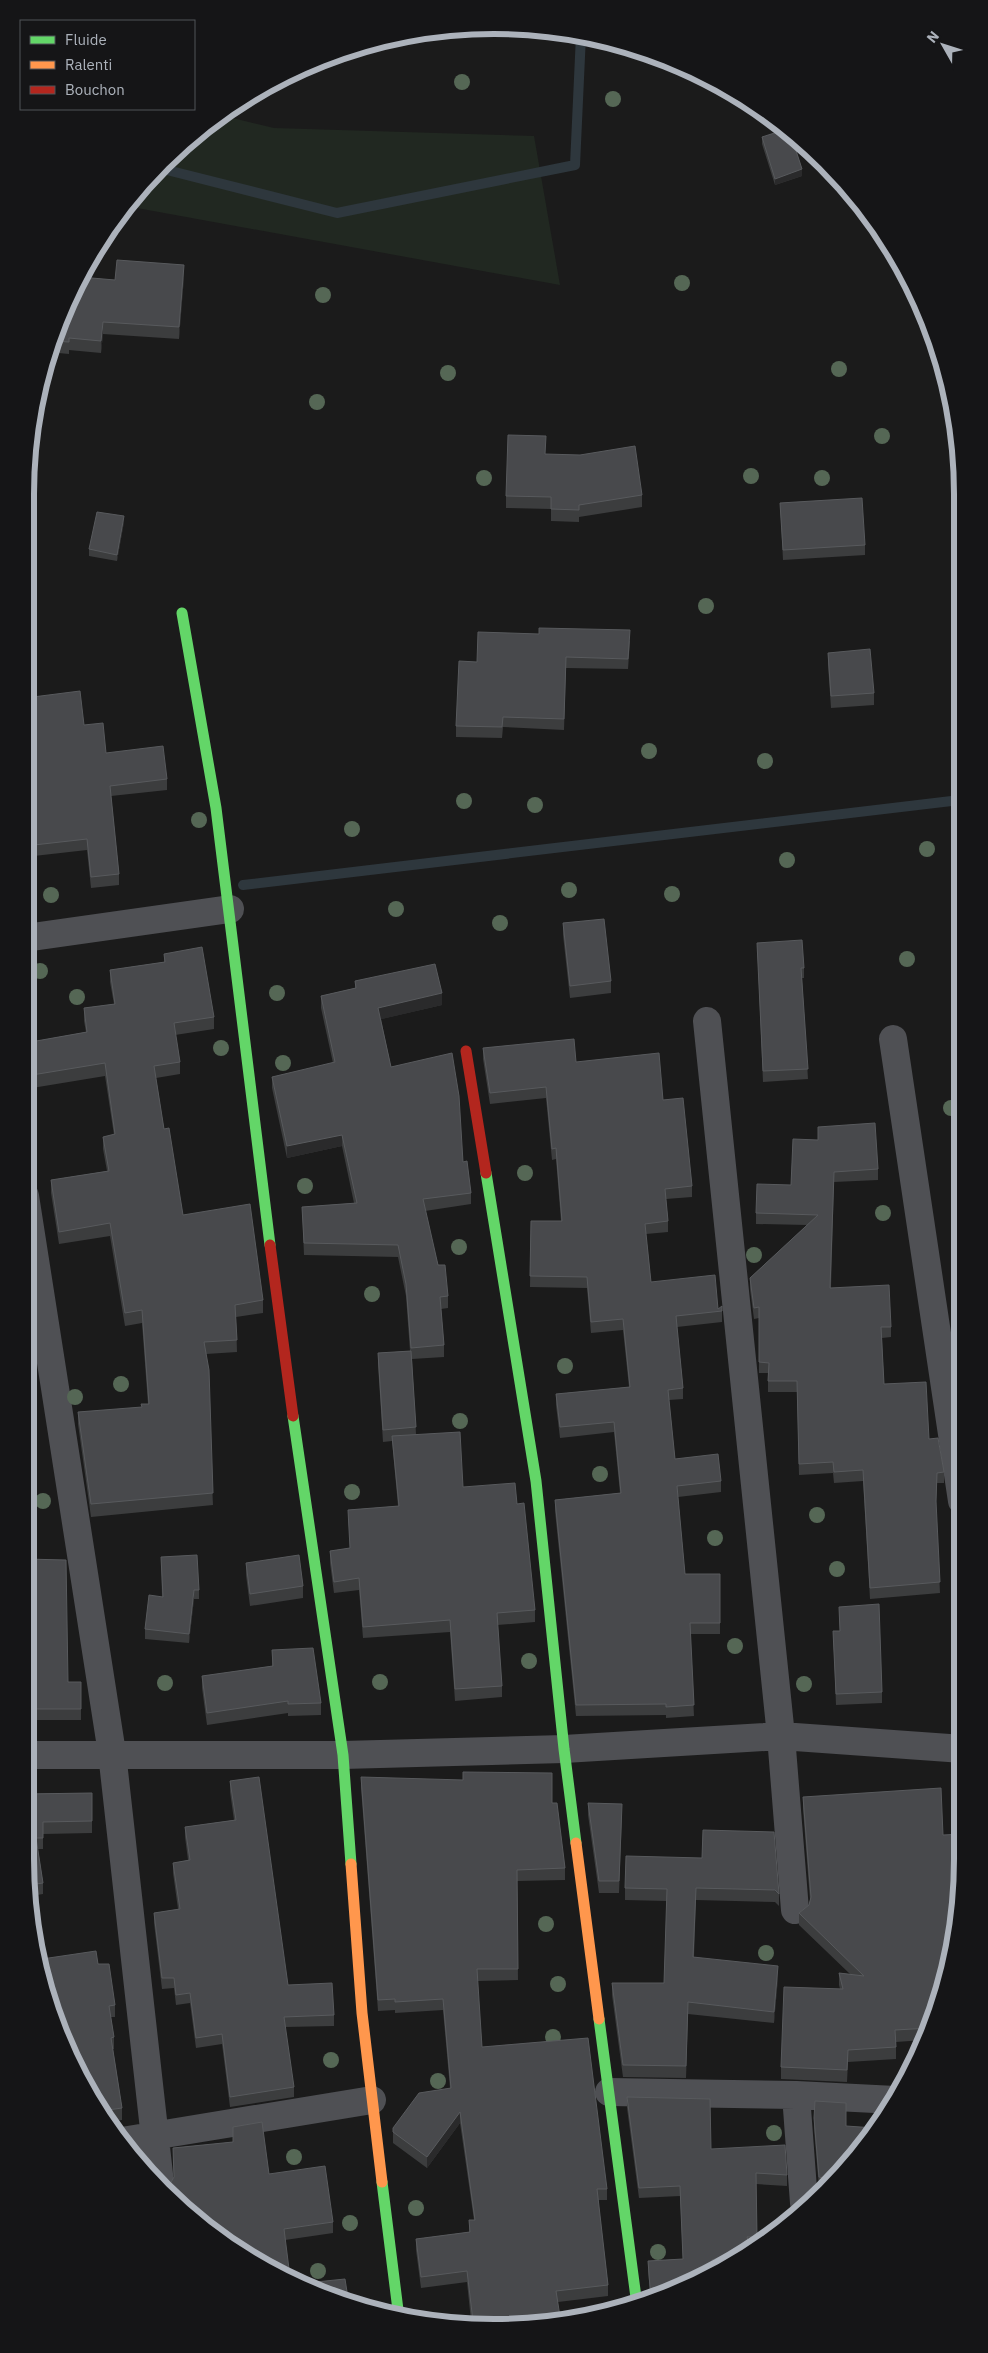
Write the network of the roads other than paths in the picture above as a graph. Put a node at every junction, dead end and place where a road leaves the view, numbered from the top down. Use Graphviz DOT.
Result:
graph roads {
  1 [pos="182,613"];
  2 [pos="230,909"];
  3 [pos="34,937"];
  4 [pos="707,1021"];
  5 [pos="893,1039"];
  6 [pos="466,1050"];
  7 [pos="34,1254"];
  8 [pos="954,1447"];
  9 [pos="781,1736"];
  10 [pos="954,1748"];
  11 [pos="564,1749"];
  12 [pos="112,1753"];
  13 [pos="34,1754"];
  14 [pos="343,1755"];
  15 [pos="795,1910"];
  16 [pos="609,2092"];
  17 [pos="796,2095"];
  18 [pos="372,2100"];
  19 [pos="886,2100"];
  20 [pos="154,2136"];
  21 [pos="129,2139"];
  22 [pos="159,2173"];
  23 [pos="804,2199"];
  24 [pos="637,2297"];
  25 [pos="398,2309"];
  1 -- 2 [label="street"];
  2 -- 3 [label="street"];
  2 -- 14 [label="street"];
  4 -- 9 [label="street"];
  5 -- 8 [label="street"];
  6 -- 11 [label="street"];
  7 -- 12 [label="street"];
  9 -- 10 [label="street"];
  9 -- 11 [label="street"];
  9 -- 15 [label="street"];
  11 -- 14 [label="street"];
  11 -- 16 [label="street"];
  12 -- 13 [label="street"];
  12 -- 14 [label="street"];
  12 -- 20 [label="street"];
  14 -- 18 [label="street"];
  16 -- 17 [label="street"];
  16 -- 24 [label="street"];
  17 -- 19 [label="street"];
  17 -- 23 [label="street"];
  18 -- 20 [label="street"];
  18 -- 25 [label="street"];
  20 -- 21 [label="street"];
  20 -- 22 [label="street"];
}
